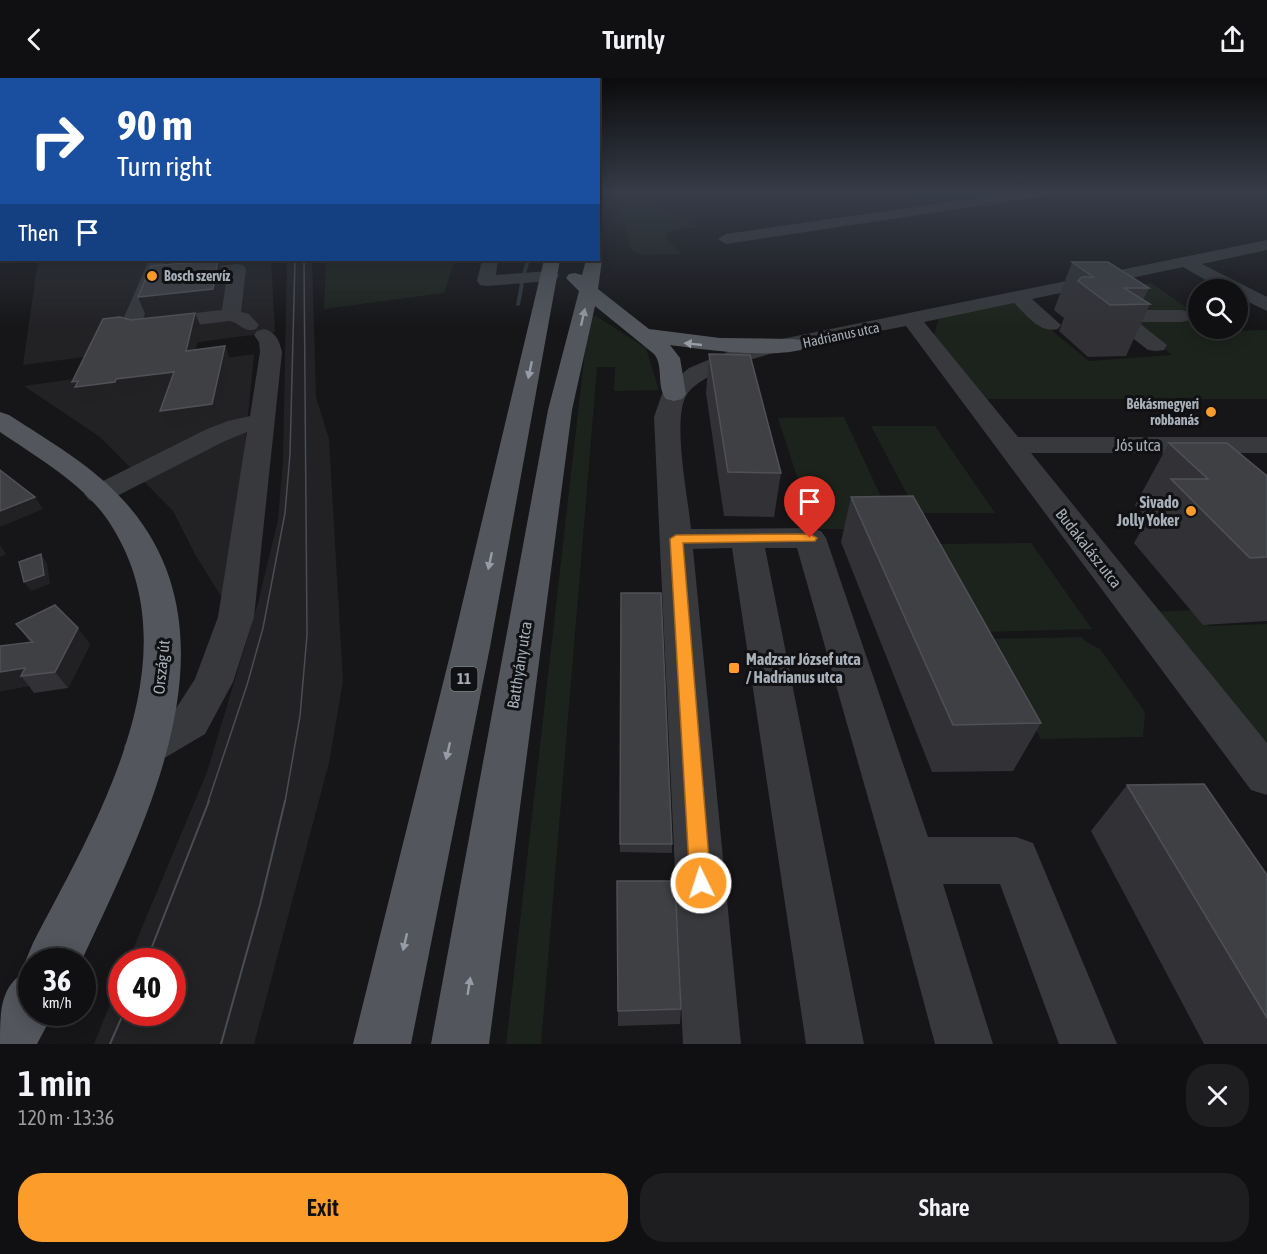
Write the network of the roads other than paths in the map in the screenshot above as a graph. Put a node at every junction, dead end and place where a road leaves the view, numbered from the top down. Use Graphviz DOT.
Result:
graph roads {
  1 [pos="739,237"];
  2 [pos="726,239"];
  3 [pos="1267,245"];
  4 [pos="1244,250"];
  5 [pos="156,261"];
  6 [pos="490,261"];
  7 [pos="594,261"];
  8 [pos="1186,262"];
  9 [pos="1267,262"];
  10 [pos="1140,272"];
  11 [pos="549,277"];
  12 [pos="148,278"];
  13 [pos="1217,279"];
  14 [pos="1075,285"];
  15 [pos="1162,285"];
  16 [pos="589,288"];
  17 [pos="1248,296"];
  18 [pos="1018,297"];
  19 [pos="1267,305"];
  20 [pos="231,315"];
  21 [pos="1118,316"];
  22 [pos="1182,316"];
  23 [pos="912,320"];
  24 [pos="1051,325"];
  25 [pos="647,335"];
  26 [pos="794,345"];
  27 [pos="1123,345"];
  28 [pos="674,394"];
  29 [pos="0,420"];
  30 [pos="262,422"];
  31 [pos="1009,445"];
  32 [pos="1159,445"];
  33 [pos="1267,445"];
  34 [pos="1187,471"];
  35 [pos="99,494"];
  36 [pos="676,539"];
  37 [pos="747,539"];
  38 [pos="146,747"];
  39 [pos="1267,776"];
  40 [pos="911,861"];
  41 [pos="59,948"];
  42 [pos="18,1020"];
  43 [pos="4,1044"];
  44 [pos="382,1044"];
  45 [pos="460,1044"];
  46 [pos="712,1044"];
  47 [pos="835,1044"];
  48 [pos="963,1044"];
  49 [pos="1088,1044"];
  1 -- 2 [label="street"];
  3 -- 4 [label="street, Hadrianus utca"];
  4 -- 8 [label="street, Hadrianus utca"];
  4 -- 9 [label="street"];
  5 -- 12 [label="street"];
  6 -- 11 [label="street"];
  7 -- 16 [label="main road, Batthyány utca"];
  8 -- 10 [label="street, Hadrianus utca"];
  8 -- 13 [label="street"];
  10 -- 14 [label="street, Hadrianus utca"];
  10 -- 15 [label="street"];
  11 -- 16 [label="main road"];
  11 -- 44 [label="main road, 11, one-way"];
  12 -- 20 [label="street"];
  12 -- 20 [label="street"];
  14 -- 18 [label="street, Hadrianus utca"];
  14 -- 21 [label="street"];
  16 -- 25 [label="main road"];
  45 -- 16 [label="main road, Batthyány utca, one-way"];
  17 -- 19 [label="street"];
  18 -- 23 [label="street, Hadrianus utca"];
  18 -- 24 [label="street"];
  20 -- 30 [label="street"];
  21 -- 22 [label="street"];
  21 -- 27 [label="street"];
  23 -- 26 [label="street, Hadrianus utca"];
  23 -- 31 [label="street, Budakalász utca"];
  26 -- 25 [label="main road, one-way"];
  25 -- 28 [label="main road"];
  26 -- 28 [label="street, Hadrianus utca"];
  28 -- 36 [label="street"];
  29 -- 35 [label="main road, Ország út"];
  30 -- 35 [label="street"];
  30 -- 38 [label="street"];
  31 -- 32 [label="street, Jós utca"];
  31 -- 39 [label="street, Budakalász utca"];
  32 -- 33 [label="street, Jós utca"];
  32 -- 34 [label="street"];
  35 -- 38 [label="main road, Ország út"];
  36 -- 37 [label="street"];
  36 -- 46 [label="street"];
  37 -- 40 [label="street"];
  37 -- 47 [label="street"];
  38 -- 41 [label="main road, Ország út"];
  40 -- 48 [label="street"];
  40 -- 49 [label="street"];
  42 -- 43 [label="main road"];
}
